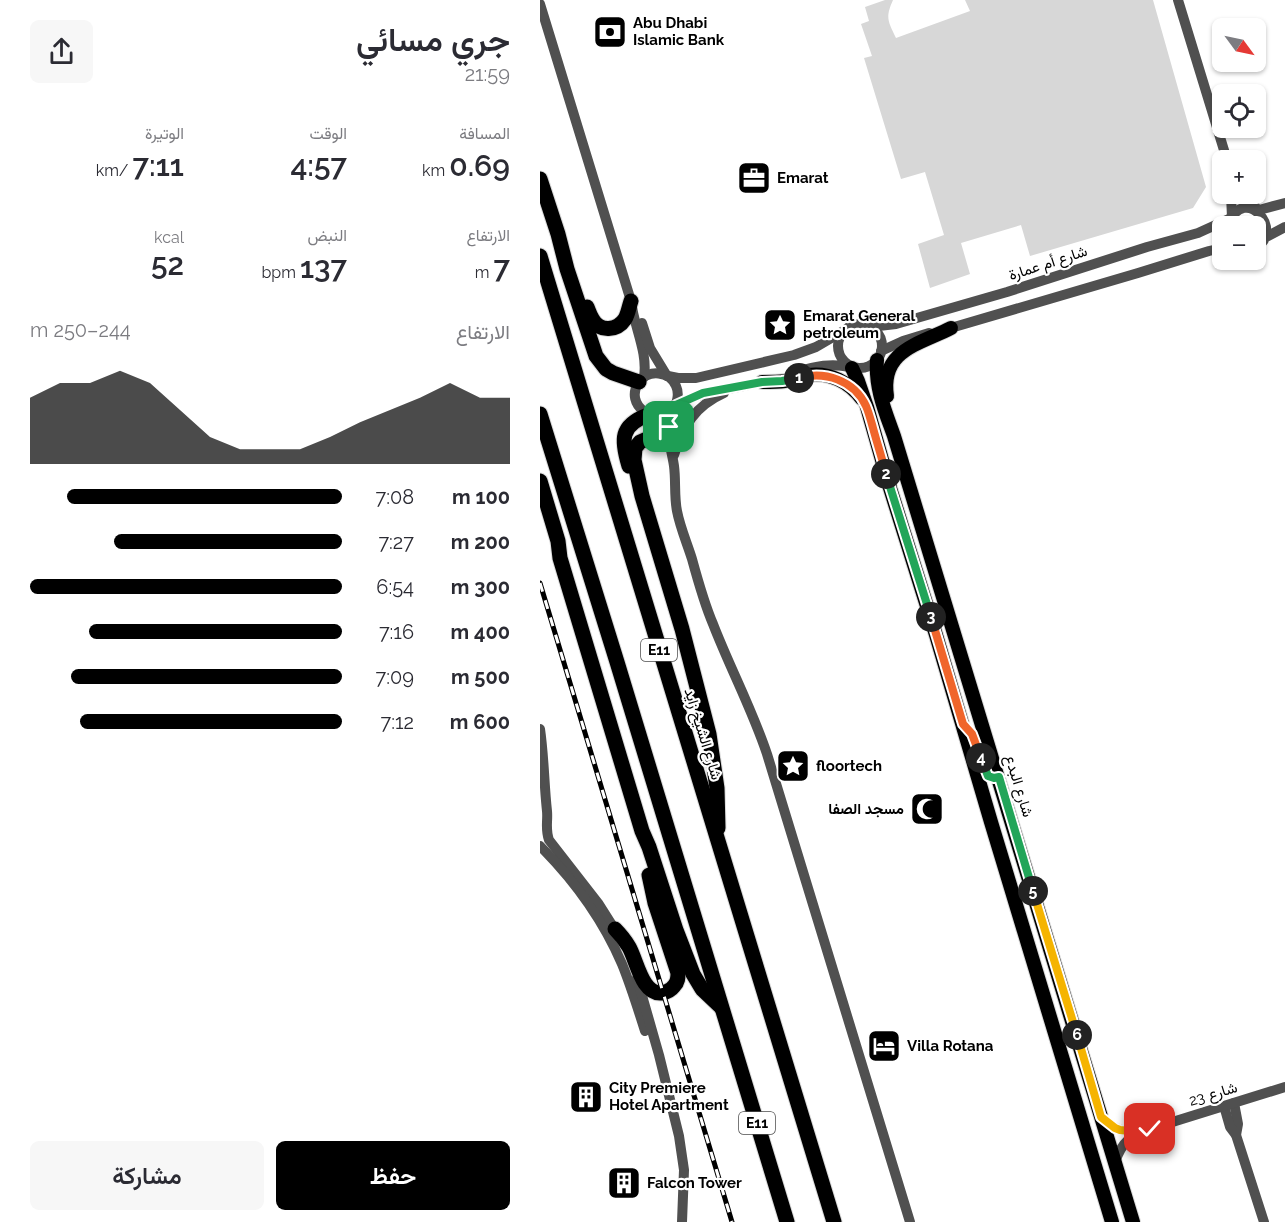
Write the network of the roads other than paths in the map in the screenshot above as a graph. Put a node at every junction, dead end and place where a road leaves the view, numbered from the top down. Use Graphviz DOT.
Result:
graph roads {
  1 [pos="1178,0"];
  2 [pos="540,4"];
  3 [pos="1224,150"];
  4 [pos="540,179"];
  5 [pos="1285,203"];
  6 [pos="1253,204"];
  7 [pos="1258,210"];
  8 [pos="1234,216"];
  9 [pos="1285,227"];
  10 [pos="1212,228"];
  11 [pos="1268,236"];
  12 [pos="1266,239"];
  13 [pos="1212,250"];
  14 [pos="540,256"];
  15 [pos="567,270"];
  16 [pos="631,301"];
  17 [pos="870,327"];
  18 [pos="951,328"];
  19 [pos="845,330"];
  20 [pos="879,356"];
  21 [pos="851,367"];
  22 [pos="667,376"];
  23 [pos="641,380"];
  24 [pos="762,382"];
  25 [pos="735,388"];
  26 [pos="675,405"];
  27 [pos="867,407"];
  28 [pos="540,414"];
  29 [pos="649,415"];
  30 [pos="894,436"];
  31 [pos="662,443"];
  32 [pos="673,458"];
  33 [pos="540,481"];
  34 [pos="675,482"];
  35 [pos="642,496"];
  36 [pos="540,505"];
  37 [pos="560,558"];
  38 [pos="963,724"];
  39 [pos="540,729"];
  40 [pos="542,773"];
  41 [pos="999,777"];
  42 [pos="543,804"];
  43 [pos="543,827"];
  44 [pos="642,831"];
  45 [pos="717,843"];
  46 [pos="540,846"];
  47 [pos="615,929"];
  48 [pos="721,1007"];
  49 [pos="1285,1088"];
  50 [pos="667,1092"];
  51 [pos="1229,1105"];
  52 [pos="1101,1117"];
  53 [pos="1150,1129"];
  54 [pos="1115,1162"];
  55 [pos="682,1222"];
  56 [pos="787,1222"];
  57 [pos="834,1222"];
  58 [pos="910,1222"];
  59 [pos="1112,1222"];
  60 [pos="1133,1222"];
  61 [pos="1264,1222"];
  1 -- 3 [label="street"];
  2 -- 16 [label="street"];
  4 -- 15 [label="highway"];
  5 -- 7 [label="street"];
  6 -- 7 [label="street"];
  7 -- 8 [label="street, شارع أم عمارة"];
  7 -- 11 [label="street"];
  9 -- 11 [label="street"];
  10 -- 17 [label="street, شارع أم عمارة"];
  11 -- 12 [label="street"];
  13 -- 18 [label="street"];
  14 -- 45 [label="highway, شارع الشيخ زايد / E11"];
  15 -- 16 [label="highway"];
  15 -- 23 [label="highway"];
  16 -- 22 [label="street"];
  16 -- 23 [label="street"];
  17 -- 19 [label="street"];
  17 -- 20 [label="street"];
  18 -- 20 [label="street"];
  18 -- 30 [label="main road"];
  19 -- 21 [label="street"];
  19 -- 22 [label="street"];
  20 -- 21 [label="street"];
  20 -- 30 [label="main road, شارع البدع"];
  21 -- 24 [label="street"];
  21 -- 27 [label="main road"];
  22 -- 23 [label="street"];
  22 -- 26 [label="street"];
  23 -- 29 [label="street"];
  24 -- 25 [label="street"];
  24 -- 27 [label="main road"];
  25 -- 26 [label="street"];
  25 -- 32 [label="street"];
  26 -- 29 [label="street"];
  26 -- 32 [label="street"];
  27 -- 38 [label="main road"];
  28 -- 48 [label="highway, E11"];
  29 -- 31 [label="street"];
  29 -- 35 [label="highway"];
  30 -- 41 [label="main road, شارع البدع"];
  31 -- 34 [label="street"];
  31 -- 35 [label="highway"];
  32 -- 34 [label="street"];
  33 -- 37 [label="highway"];
  34 -- 58 [label="street"];
  35 -- 45 [label="highway"];
  36 -- 37 [label="main road"];
  37 -- 44 [label="highway"];
  38 -- 41 [label="main road"];
  38 -- 59 [label="main road"];
  39 -- 40 [label="street"];
  40 -- 42 [label="street"];
  41 -- 52 [label="main road, شارع البدع"];
  42 -- 43 [label="street"];
  43 -- 47 [label="street"];
  44 -- 47 [label="highway"];
  44 -- 48 [label="highway"];
  45 -- 57 [label="highway, شارع الشيخ زايد / E11"];
  46 -- 50 [label="street"];
  47 -- 50 [label="street"];
  48 -- 56 [label="highway, E11"];
  49 -- 51 [label="street, شارع 23"];
  50 -- 55 [label="street"];
  51 -- 53 [label="street, شارع 23"];
  51 -- 61 [label="street"];
  52 -- 53 [label="street, شارع 23"];
  52 -- 54 [label="main road, شارع البدع"];
  53 -- 54 [label="street, شارع 23"];
  54 -- 60 [label="main road, شارع البدع"];
}
